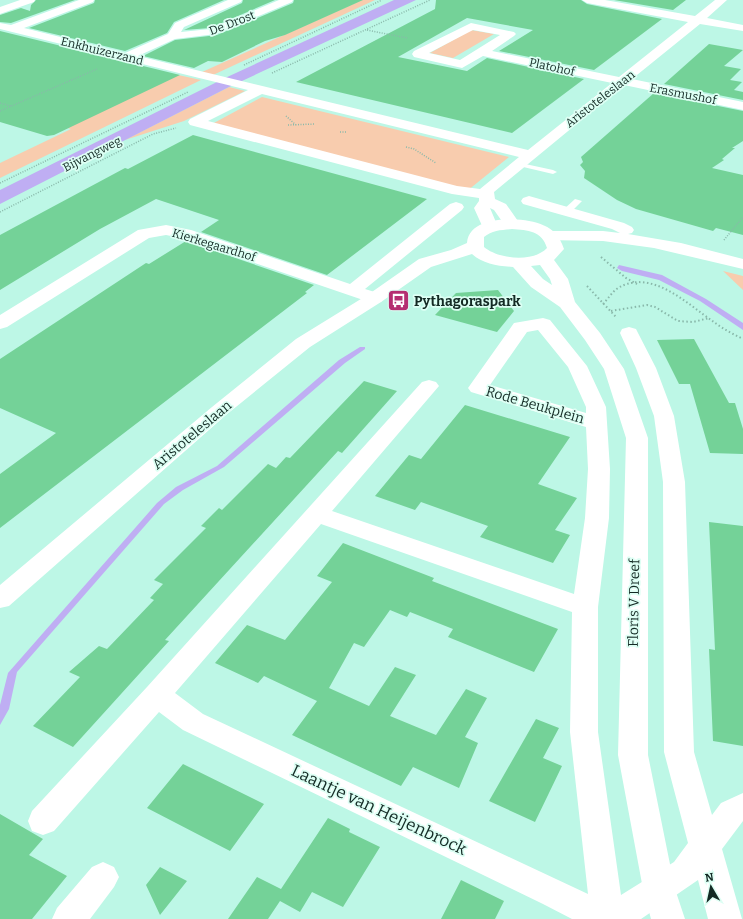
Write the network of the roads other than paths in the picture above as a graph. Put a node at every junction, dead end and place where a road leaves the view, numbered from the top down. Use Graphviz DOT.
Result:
graph roads {
  1 [pos="30,0"];
  2 [pos="89,0"];
  3 [pos="238,0"];
  4 [pos="288,0"];
  5 [pos="587,0"];
  6 [pos="722,0"];
  7 [pos="0,11"];
  8 [pos="699,20"];
  9 [pos="6,28"];
  10 [pos="743,28"];
  11 [pos="174,36"];
  12 [pos="481,52"];
  13 [pos="125,57"];
  14 [pos="623,82"];
  15 [pos="261,90"];
  16 [pos="743,106"];
  17 [pos="524,159"];
  18 [pos="553,172"];
  19 [pos="486,198"];
  20 [pos="529,201"];
  21 [pos="456,207"];
  22 [pos="512,224"];
  23 [pos="490,227"];
  24 [pos="632,241"];
  25 [pos="475,246"];
  26 [pos="550,247"];
  27 [pos="488,257"];
  28 [pos="519,263"];
  29 [pos="743,264"];
  30 [pos="394,284"];
  31 [pos="353,290"];
  32 [pos="375,298"];
  33 [pos="566,302"];
  34 [pos="0,323"];
  35 [pos="629,333"];
  36 [pos="429,386"];
  37 [pos="596,423"];
  38 [pos="316,514"];
  39 [pos="0,599"];
  40 [pos="585,607"];
  41 [pos="157,695"];
  42 [pos="743,806"];
  43 [pos="43,821"];
  44 [pos="704,848"];
  45 [pos="103,877"];
  46 [pos="659,889"];
  47 [pos="69,919"];
  48 [pos="604,919"];
  49 [pos="608,919"];
  50 [pos="612,919"];
  51 [pos="668,919"];
  52 [pos="725,919"];
  1 -- 7 [label="street"];
  2 -- 9 [label="street"];
  3 -- 11 [label="street, De Drost"];
  4 -- 11 [label="street, De Drost"];
  5 -- 8 [label="street"];
  6 -- 8 [label="street, Aristoteleslaan"];
  8 -- 10 [label="street"];
  8 -- 14 [label="street, Aristoteleslaan"];
  9 -- 13 [label="street, Enkhuizerzand"];
  11 -- 13 [label="street, De Drost"];
  12 -- 12 [label="street"];
  12 -- 14 [label="street, Platohof"];
  13 -- 15 [label="street, Enkhuizerzand"];
  14 -- 16 [label="street, Erasmushof"];
  14 -- 17 [label="street, Aristoteleslaan"];
  15 -- 17 [label="street"];
  15 -- 19 [label="street"];
  17 -- 18 [label="lane"];
  17 -- 19 [label="street, Aristoteleslaan"];
  19 -- 22 [label="street"];
  19 -- 23 [label="street"];
  20 -- 24 [label="street"];
  21 -- 31 [label="street"];
  22 -- 23 [label="street"];
  22 -- 26 [label="street"];
  23 -- 25 [label="street"];
  24 -- 26 [label="street"];
  24 -- 29 [label="street"];
  25 -- 27 [label="street"];
  25 -- 30 [label="street, Aristoteleslaan"];
  26 -- 28 [label="street"];
  26 -- 33 [label="street, Floris V Dreef"];
  27 -- 28 [label="street"];
  27 -- 30 [label="street, Aristoteleslaan"];
  28 -- 33 [label="street, Floris V Dreef"];
  30 -- 32 [label="street, Aristoteleslaan"];
  31 -- 32 [label="street, Kierkegaardhof"];
  31 -- 34 [label="street, Kierkegaardhof"];
  32 -- 39 [label="street, Aristoteleslaan"];
  33 -- 46 [label="street, Floris V Dreef"];
  35 -- 44 [label="street"];
  36 -- 38 [label="street"];
  37 -- 37 [label="street, Rode Beukplein"];
  37 -- 40 [label="street"];
  38 -- 40 [label="street"];
  38 -- 41 [label="street"];
  40 -- 49 [label="street"];
  41 -- 43 [label="street"];
  41 -- 48 [label="street, Laantje van Heijenbrock"];
  42 -- 44 [label="street"];
  44 -- 46 [label="street"];
  44 -- 52 [label="street"];
  45 -- 47 [label="street"];
  46 -- 50 [label="street"];
  46 -- 51 [label="street, Floris V Dreef"];
}
